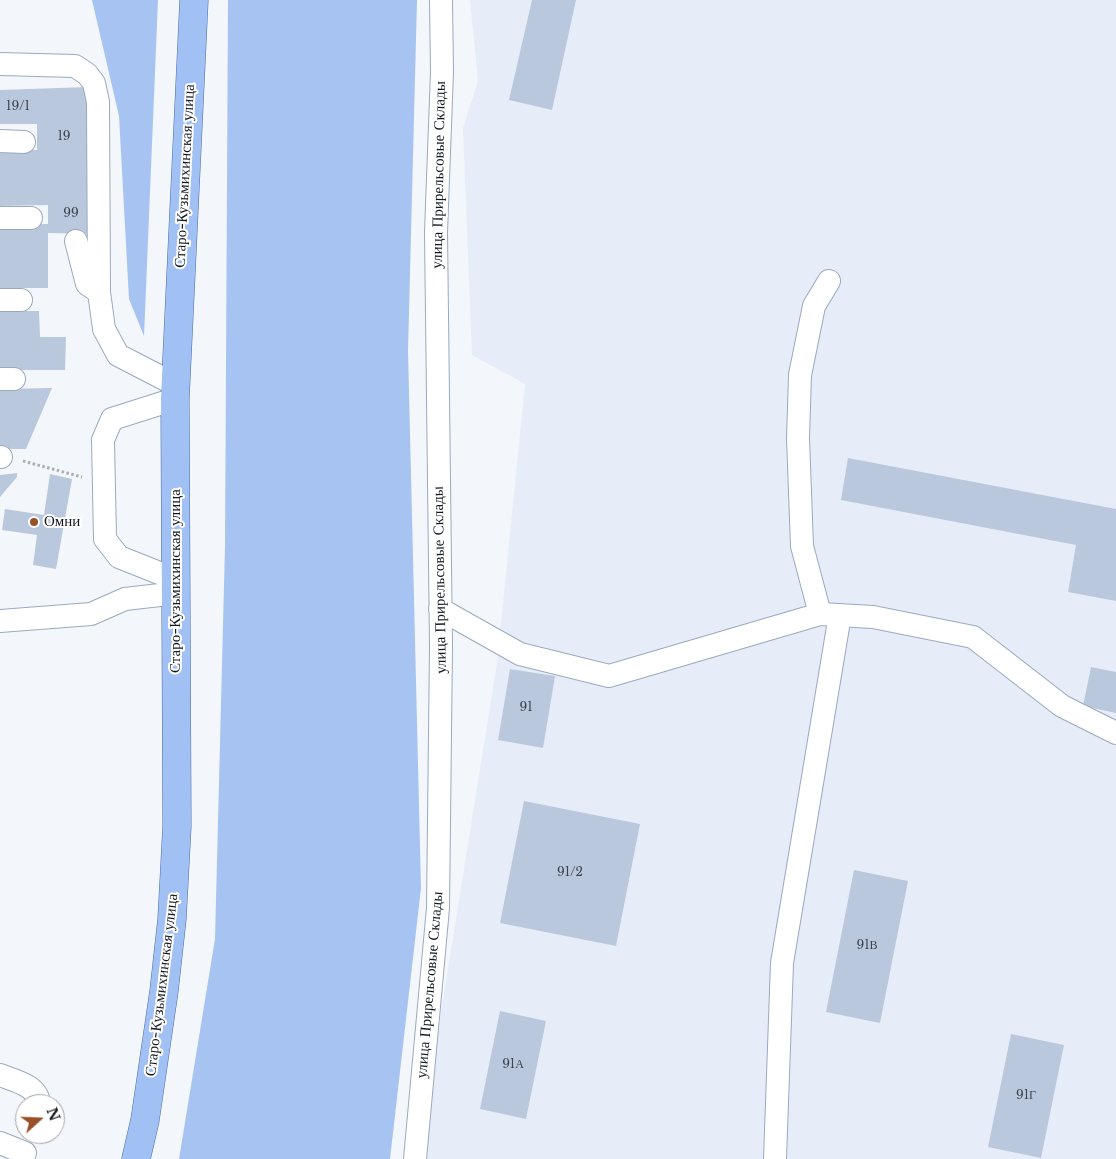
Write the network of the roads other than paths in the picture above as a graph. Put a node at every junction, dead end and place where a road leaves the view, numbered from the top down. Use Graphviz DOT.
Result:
graph roads {
  1 [pos="194,0"];
  2 [pos="440,0"];
  3 [pos="0,64"];
  4 [pos="0,142"];
  5 [pos="24,142"];
  6 [pos="0,218"];
  7 [pos="30,218"];
  8 [pos="76,241"];
  9 [pos="829,281"];
  10 [pos="99,292"];
  11 [pos="175,392"];
  12 [pos="177,586"];
  13 [pos="440,608"];
  14 [pos="830,615"];
  15 [pos="0,622"];
  16 [pos="1116,733"];
  17 [pos="0,1075"];
  18 [pos="36,1094"];
  19 [pos="0,1143"];
  20 [pos="27,1149"];
  21 [pos="136,1159"];
  22 [pos="415,1159"];
  23 [pos="774,1159"];
  1 -- 11 [label="main road, Старо-Кузьмихинская улица"];
  2 -- 13 [label="street, улица Прирельсовые Склады"];
  3 -- 10 [label="street"];
  4 -- 5 [label="street"];
  6 -- 7 [label="street"];
  8 -- 10 [label="street"];
  9 -- 14 [label="street"];
  10 -- 11 [label="street"];
  11 -- 12 [label="main road, Старо-Кузьмихинская улица"];
  11 -- 12 [label="street"];
  12 -- 15 [label="street"];
  12 -- 21 [label="main road, Старо-Кузьмихинская улица"];
  13 -- 14 [label="street"];
  13 -- 22 [label="street, улица Прирельсовые Склады"];
  14 -- 16 [label="street"];
  14 -- 23 [label="street"];
  17 -- 18 [label="street"];
  19 -- 20 [label="street"];
}
